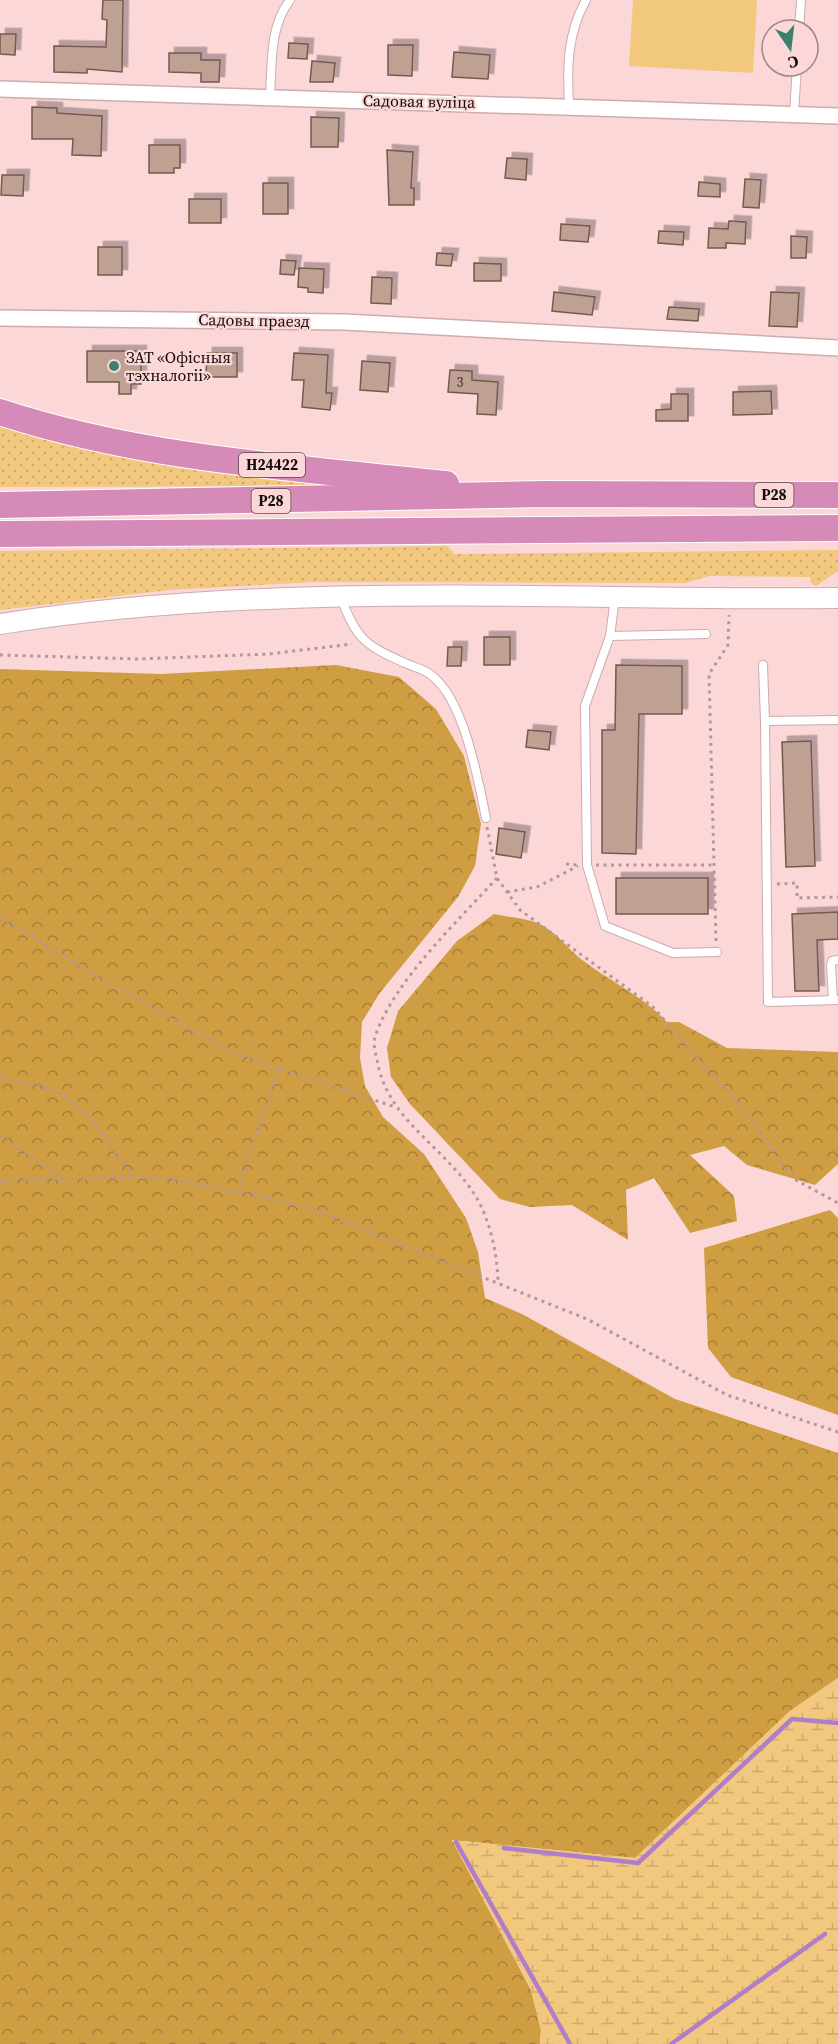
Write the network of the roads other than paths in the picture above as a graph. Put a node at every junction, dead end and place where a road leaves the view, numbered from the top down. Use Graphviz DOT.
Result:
graph roads {
  1 [pos="290,0"];
  2 [pos="586,0"];
  3 [pos="801,0"];
  4 [pos="800,18"];
  5 [pos="796,78"];
  6 [pos="0,89"];
  7 [pos="270,98"];
  8 [pos="569,105"];
  9 [pos="794,114"];
  10 [pos="838,116"];
  11 [pos="0,318"];
  12 [pos="838,348"];
  13 [pos="0,412"];
  14 [pos="838,486"];
  15 [pos="542,494"];
  16 [pos="804,495"];
  17 [pos="838,495"];
  18 [pos="0,505"];
  19 [pos="838,528"];
  20 [pos="0,534"];
  21 [pos="339,594"];
  22 [pos="615,597"];
  23 [pos="838,598"];
  24 [pos="0,624"];
  25 [pos="706,634"];
  26 [pos="610,636"];
  27 [pos="763,665"];
  28 [pos="838,720"];
  29 [pos="765,722"];
  30 [pos="486,818"];
  31 [pos="717,952"];
  32 [pos="838,960"];
  33 [pos="836,1000"];
  1 -- 7 [label="lane"];
  2 -- 8 [label="lane"];
  3 -- 4 [label="lane"];
  5 -- 9 [label="lane"];
  6 -- 7 [label="street, Садовая вуліца"];
  7 -- 8 [label="street, Садовая вуліца"];
  8 -- 9 [label="street, Садовая вуліца"];
  9 -- 10 [label="street, Садовая вуліца"];
  11 -- 12 [label="street, Садовы праезд"];
  13 -- 15 [label="highway, Н24422"];
  14 -- 16 [label="highway"];
  15 -- 16 [label="highway, Р28"];
  15 -- 18 [label="highway, Р28"];
  16 -- 17 [label="highway, Р28"];
  19 -- 20 [label="highway, Р28"];
  21 -- 22 [label="street"];
  21 -- 24 [label="street"];
  21 -- 30 [label="lane"];
  22 -- 23 [label="street"];
  22 -- 26 [label="lane"];
  25 -- 26 [label="lane"];
  26 -- 31 [label="lane"];
  27 -- 29 [label="lane"];
  28 -- 29 [label="lane"];
  29 -- 33 [label="lane"];
  32 -- 33 [label="lane"];
}
